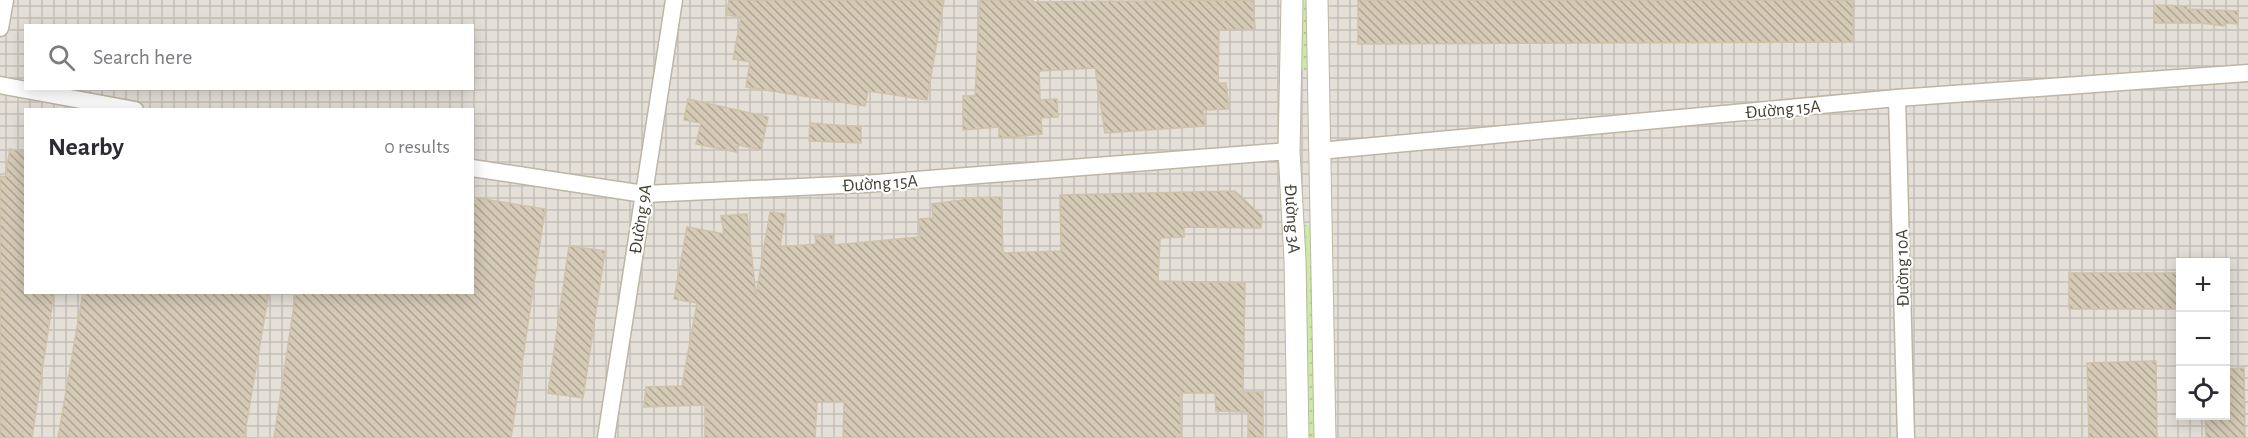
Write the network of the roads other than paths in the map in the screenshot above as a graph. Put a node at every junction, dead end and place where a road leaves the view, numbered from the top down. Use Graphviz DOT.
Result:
graph roads {
  1 [pos="5,0"];
  2 [pos="674,0"];
  3 [pos="1292,0"];
  4 [pos="1317,0"];
  5 [pos="0,28"];
  6 [pos="2248,73"];
  7 [pos="0,85"];
  8 [pos="24,89"];
  9 [pos="27,90"];
  10 [pos="1897,98"];
  11 [pos="124,108"];
  12 [pos="1290,151"];
  13 [pos="1319,151"];
  14 [pos="474,168"];
  15 [pos="644,194"];
  16 [pos="606,438"];
  17 [pos="1298,438"];
  18 [pos="1325,438"];
  19 [pos="1906,438"];
  1 -- 5 [label="street"];
  2 -- 15 [label="street, Đường 9A"];
  3 -- 12 [label="street, Đường 3A"];
  4 -- 13 [label="street, Đường 3A"];
  6 -- 10 [label="street, Đường 15A"];
  7 -- 8 [label="street"];
  9 -- 11 [label="street"];
  10 -- 13 [label="street, Đường 15A"];
  10 -- 19 [label="street, Đường 10A"];
  12 -- 13 [label="street"];
  12 -- 15 [label="street, Đường 15A"];
  12 -- 17 [label="street, Đường 3A"];
  13 -- 18 [label="street, Đường 3A"];
  14 -- 15 [label="street, Đường 15A"];
  15 -- 16 [label="street, Đường 9A"];
}
